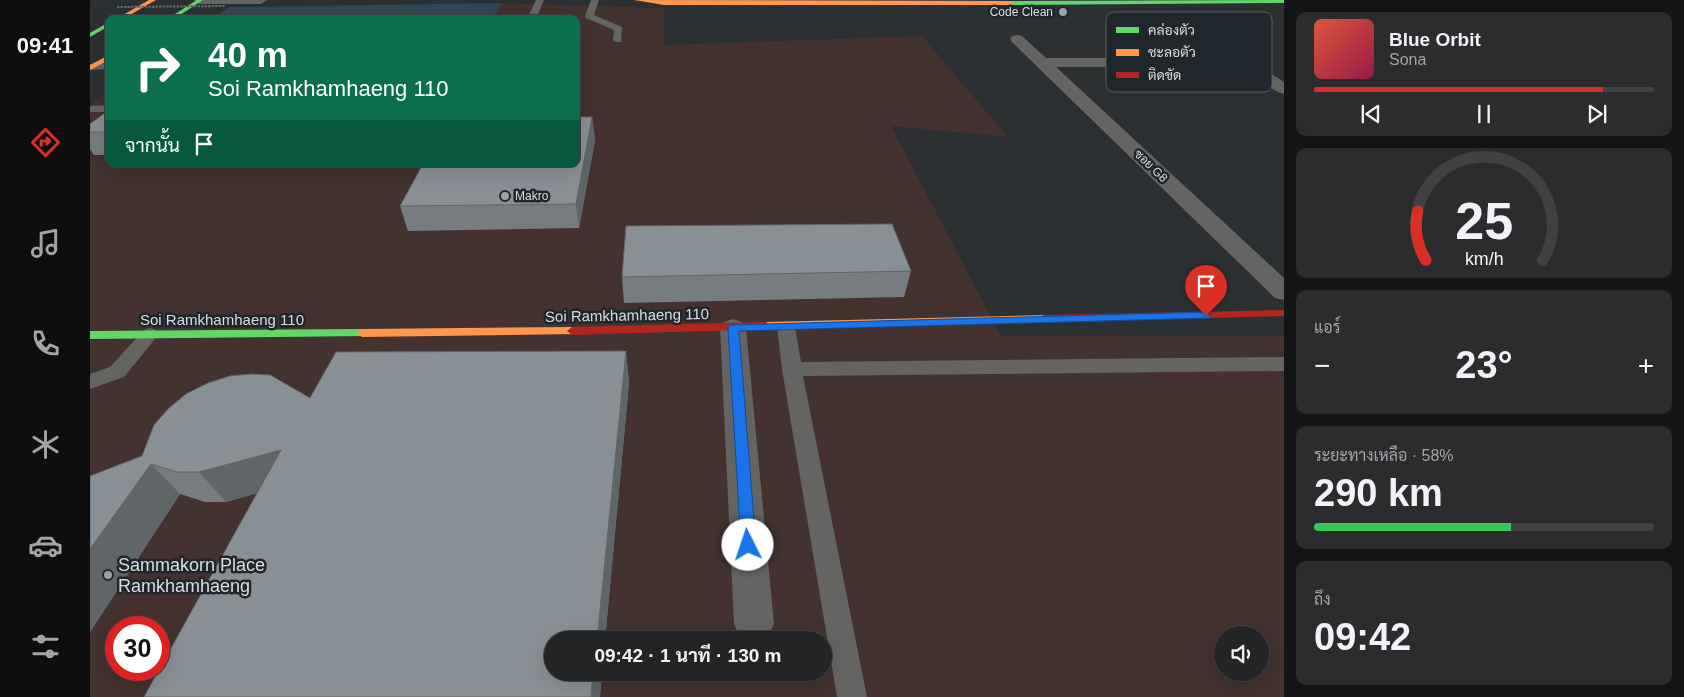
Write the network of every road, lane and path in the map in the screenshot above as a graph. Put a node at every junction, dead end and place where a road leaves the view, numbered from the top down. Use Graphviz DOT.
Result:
graph roads {
  1 [pos="153,0"];
  2 [pos="200,0"];
  3 [pos="261,0"];
  4 [pos="540,0"];
  5 [pos="595,0"];
  6 [pos="637,0"];
  7 [pos="1064,1"];
  8 [pos="1284,1"];
  9 [pos="808,2"];
  10 [pos="225,6"];
  11 [pos="118,13"];
  12 [pos="176,15"];
  13 [pos="533,15"];
  14 [pos="105,26"];
  15 [pos="90,34"];
  16 [pos="1017,39"];
  17 [pos="618,40"];
  18 [pos="105,58"];
  19 [pos="1043,63"];
  20 [pos="1106,63"];
  21 [pos="105,66"];
  22 [pos="91,67"];
  23 [pos="1272,82"];
  24 [pos="1284,89"];
  25 [pos="1284,292"];
  26 [pos="1284,313"];
  27 [pos="786,327"];
  28 [pos="733,328"];
  29 [pos="150,334"];
  30 [pos="90,335"];
  31 [pos="1284,364"];
  32 [pos="792,369"];
  33 [pos="90,382"];
  34 [pos="754,624"];
  35 [pos="852,697"];
  1 -- 11 [label="street"];
  2 -- 3 [label="street"];
  2 -- 12 [label="street"];
  4 -- 13 [label="lane"];
  5 -- 17 [label="lane"];
  6 -- 9 [label="street"];
  7 -- 8 [label="street"];
  7 -- 9 [label="street"];
  10 -- 11 [label="path, bridge"];
  14 -- 15 [label="street"];
  16 -- 19 [label="street, ซอย G8"];
  18 -- 22 [label="street"];
  19 -- 20 [label="street"];
  19 -- 25 [label="street, ซอย G8"];
  21 -- 22 [label="lane"];
  23 -- 24 [label="street"];
  26 -- 27 [label="street, Soi Ramkhamhaeng 110"];
  27 -- 28 [label="street, Soi Ramkhamhaeng 110"];
  27 -- 32 [label="lane"];
  28 -- 29 [label="street, Soi Ramkhamhaeng 110"];
  28 -- 34 [label="street"];
  29 -- 30 [label="street, Soi Ramkhamhaeng 110"];
  29 -- 33 [label="lane"];
  31 -- 32 [label="lane"];
  32 -- 35 [label="lane"];
}
